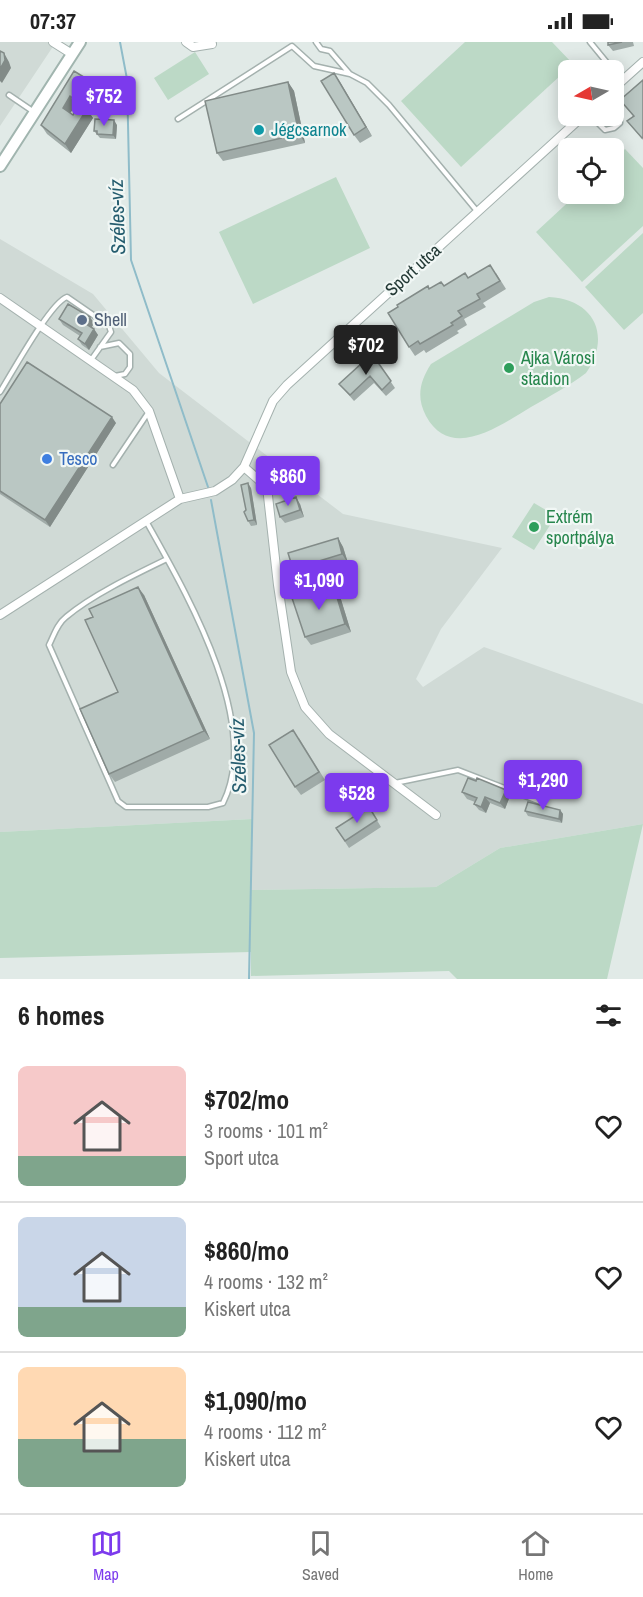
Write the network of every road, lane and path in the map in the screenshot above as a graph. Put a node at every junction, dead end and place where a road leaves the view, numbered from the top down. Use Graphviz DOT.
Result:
graph roads {
  1 [pos="53,42"];
  2 [pos="80,42"];
  3 [pos="186,42"];
  4 [pos="299,42"];
  5 [pos="316,42"];
  6 [pos="590,42"];
  7 [pos="212,44"];
  8 [pos="292,46"];
  9 [pos="72,54"];
  10 [pos="604,60"];
  11 [pos="643,62"];
  12 [pos="350,74"];
  13 [pos="624,78"];
  14 [pos="9,95"];
  15 [pos="34,113"];
  16 [pos="178,119"];
  17 [pos="572,126"];
  18 [pos="601,126"];
  19 [pos="616,126"];
  20 [pos="0,166"];
  21 [pos="477,211"];
  22 [pos="0,298"];
  23 [pos="41,326"];
  24 [pos="100,348"];
  25 [pos="91,360"];
  26 [pos="114,376"];
  27 [pos="0,392"];
  28 [pos="149,411"];
  29 [pos="113,465"];
  30 [pos="244,467"];
  31 [pos="180,499"];
  32 [pos="146,521"];
  33 [pos="167,559"];
  34 [pos="0,615"];
  35 [pos="394,783"];
  36 [pos="543,803"];
  37 [pos="436,814"];
  1 -- 9 [label="street"];
  2 -- 9 [label="main road"];
  3 -- 7 [label="street"];
  4 -- 8 [label="lane"];
  5 -- 12 [label="lane"];
  6 -- 10 [label="lane"];
  8 -- 12 [label="lane"];
  8 -- 16 [label="lane"];
  9 -- 15 [label="main road"];
  11 -- 13 [label="street"];
  12 -- 21 [label="lane"];
  14 -- 15 [label="lane"];
  15 -- 20 [label="main road"];
  17 -- 21 [label="street, Sport utca"];
  18 -- 19 [label="lane"];
  21 -- 30 [label="street, Sport utca"];
  22 -- 23 [label="street"];
  23 -- 24 [label="lane"];
  23 -- 25 [label="street"];
  23 -- 27 [label="lane"];
  24 -- 25 [label="lane"];
  24 -- 26 [label="lane"];
  25 -- 26 [label="street"];
  26 -- 28 [label="street"];
  28 -- 29 [label="lane"];
  28 -- 31 [label="street"];
  30 -- 31 [label="street, Sport utca"];
  30 -- 35 [label="street"];
  31 -- 32 [label="street"];
  32 -- 33 [label="lane"];
  32 -- 34 [label="street"];
  33 -- 33 [label="lane"];
  35 -- 36 [label="lane"];
  35 -- 37 [label="street"];
}
